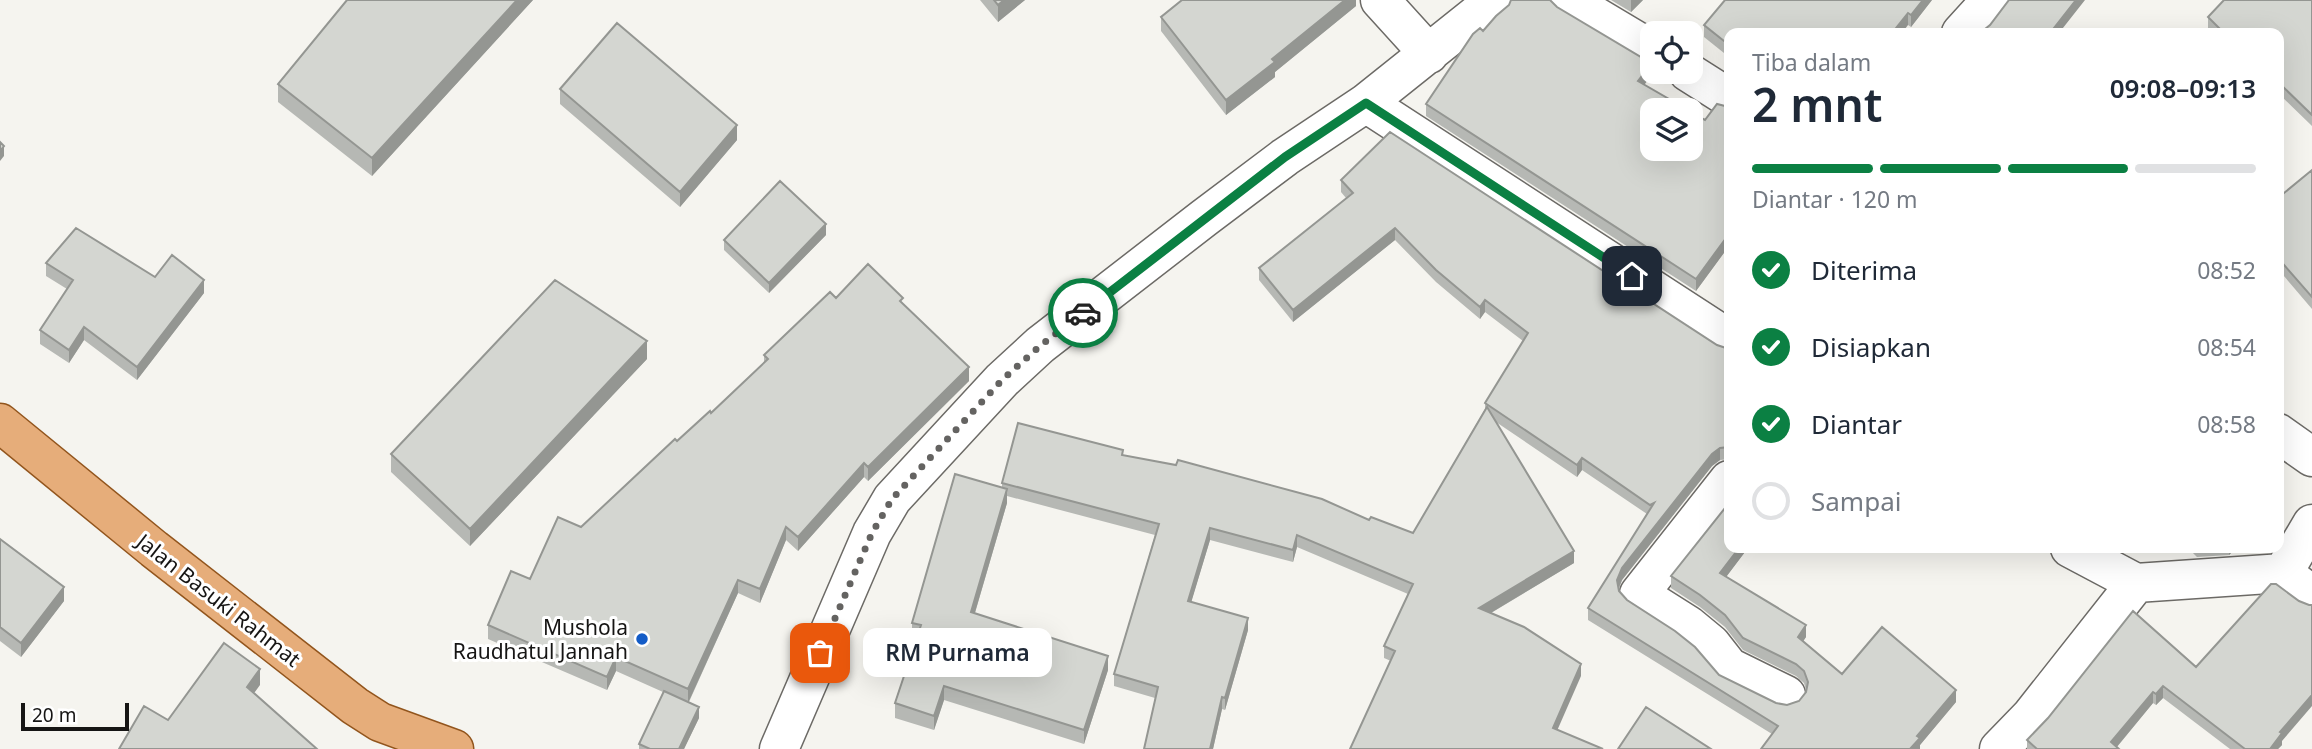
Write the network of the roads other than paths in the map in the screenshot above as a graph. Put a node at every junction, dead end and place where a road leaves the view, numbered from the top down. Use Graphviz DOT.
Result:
graph roads {
  1 [pos="1380,0"];
  2 [pos="1495,0"];
  3 [pos="1568,0"];
  4 [pos="1992,0"];
  5 [pos="1966,28"];
  6 [pos="1640,43"];
  7 [pos="1429,54"];
  8 [pos="1703,82"];
  9 [pos="1724,95"];
  10 [pos="1366,103"];
  11 [pos="1724,331"];
  12 [pos="0,423"];
  13 [pos="2284,437"];
  14 [pos="2312,457"];
  15 [pos="1724,486"];
  16 [pos="2312,524"];
  17 [pos="2079,553"];
  18 [pos="2136,583"];
  19 [pos="2297,584"];
  20 [pos="1786,695"];
  21 [pos="454,749"];
  22 [pos="779,749"];
  23 [pos="1999,749"];
  1 -- 7 [label="street"];
  2 -- 7 [label="street"];
  3 -- 6 [label="street"];
  4 -- 5 [label="street"];
  7 -- 10 [label="street"];
  8 -- 9 [label="street"];
  10 -- 11 [label="street"];
  10 -- 22 [label="street"];
  12 -- 21 [label="main road, Jalan Basuki Rahmat"];
  13 -- 14 [label="street"];
  15 -- 20 [label="street"];
  16 -- 19 [label="street"];
  17 -- 18 [label="street"];
  18 -- 19 [label="street"];
  18 -- 23 [label="street"];
}
